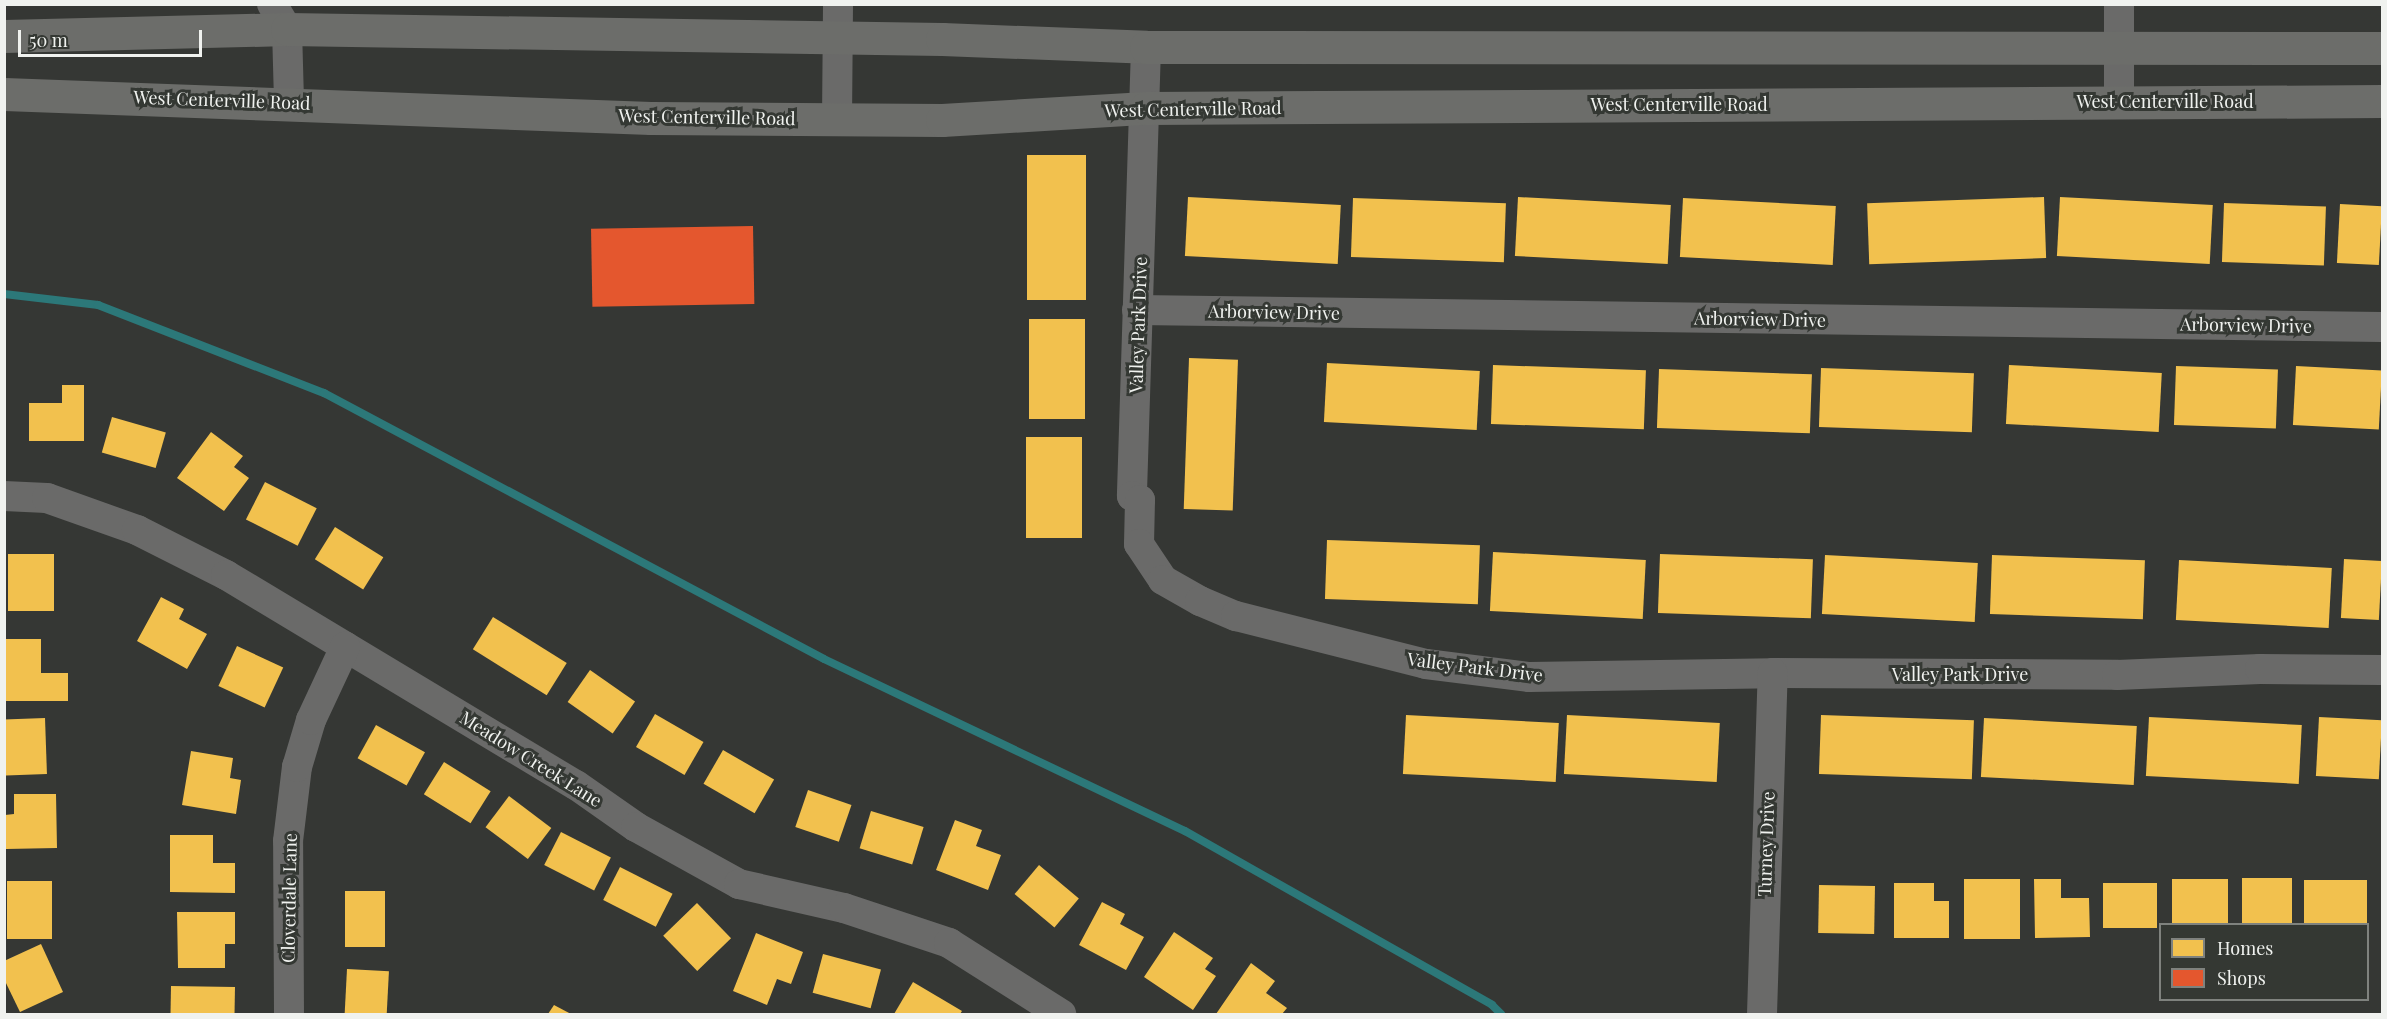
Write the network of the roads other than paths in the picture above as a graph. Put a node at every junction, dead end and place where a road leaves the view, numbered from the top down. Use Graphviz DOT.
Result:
graph roads {
  1 [pos="838,4"];
  2 [pos="2119,4"];
  3 [pos="280,17"];
  4 [pos="4,36"];
  5 [pos="838,38"];
  6 [pos="2120,45"];
  7 [pos="1146,47"];
  8 [pos="2382,48"];
  9 [pos="4,94"];
  10 [pos="2119,101"];
  11 [pos="2382,101"];
  12 [pos="289,102"];
  13 [pos="1146,108"];
  14 [pos="837,120"];
  15 [pos="1137,310"];
  16 [pos="2382,327"];
  17 [pos="4,496"];
  18 [pos="345,647"];
  19 [pos="2382,670"];
  20 [pos="1773,673"];
  21 [pos="289,1014"];
  22 [pos="1061,1014"];
  23 [pos="1762,1014"];
  1 -- 5 [label="street"];
  2 -- 6 [label="street"];
  3 -- 4 [label="main road"];
  3 -- 5 [label="main road"];
  3 -- 12 [label="street"];
  5 -- 7 [label="main road"];
  5 -- 14 [label="street"];
  6 -- 7 [label="main road"];
  6 -- 8 [label="main road"];
  6 -- 10 [label="street"];
  7 -- 13 [label="street, Valley Park Drive"];
  9 -- 12 [label="main road, West Centerville Road"];
  10 -- 11 [label="main road, West Centerville Road"];
  10 -- 13 [label="main road, West Centerville Road"];
  12 -- 14 [label="main road, West Centerville Road"];
  13 -- 14 [label="main road, West Centerville Road"];
  13 -- 15 [label="street, Valley Park Drive"];
  15 -- 16 [label="street, Arborview Drive"];
  15 -- 20 [label="street, Valley Park Drive"];
  17 -- 18 [label="street, Meadow Creek Lane"];
  18 -- 21 [label="street, Cloverdale Lane"];
  18 -- 22 [label="street, Meadow Creek Lane"];
  19 -- 20 [label="street, Valley Park Drive"];
  20 -- 23 [label="street, Turney Drive"];
}
